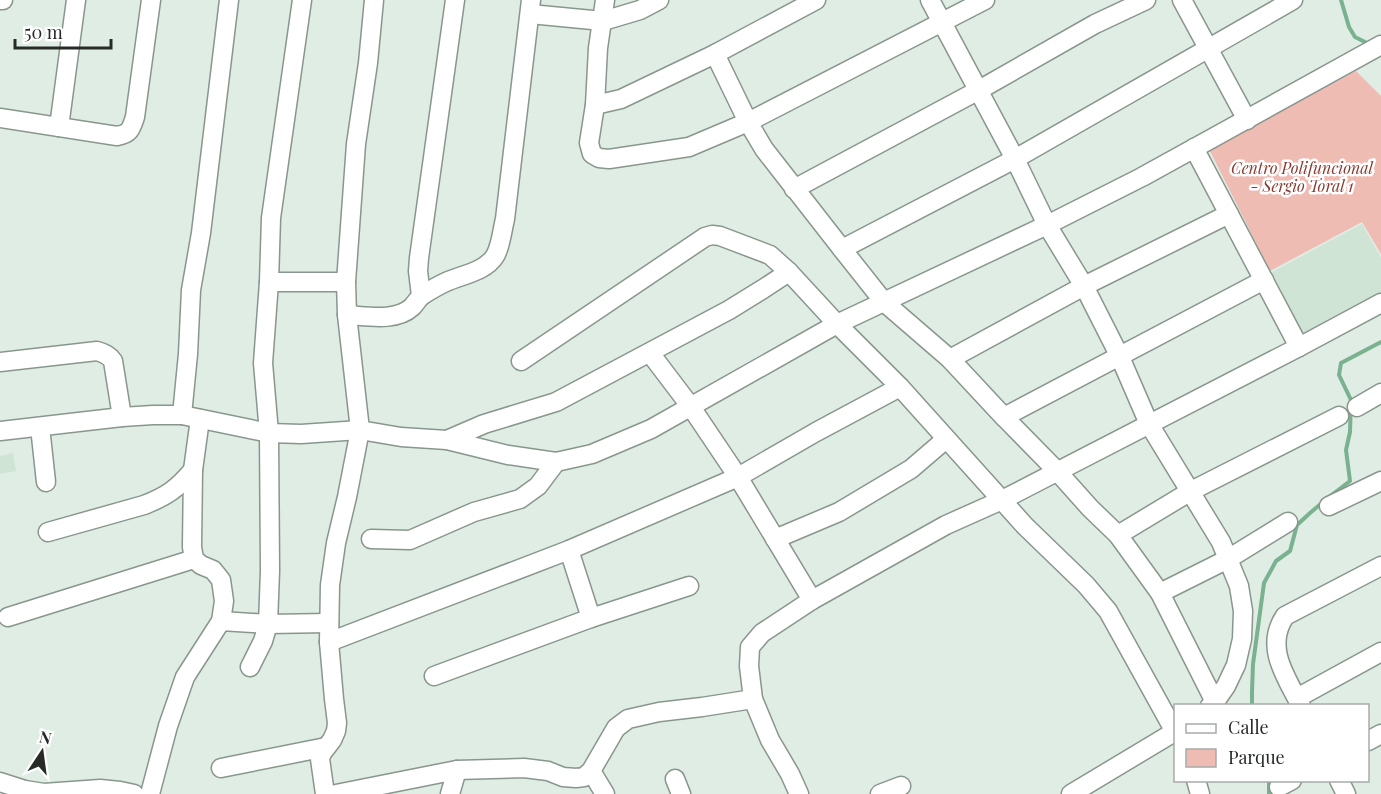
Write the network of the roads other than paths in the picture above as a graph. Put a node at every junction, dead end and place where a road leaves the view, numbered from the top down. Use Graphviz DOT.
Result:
graph roads {
  1 [pos="76,0"];
  2 [pos="151,0"];
  3 [pos="229,0"];
  4 [pos="302,0"];
  5 [pos="374,0"];
  6 [pos="455,0"];
  7 [pos="605,0"];
  8 [pos="659,0"];
  9 [pos="816,0"];
  10 [pos="930,0"];
  11 [pos="985,0"];
  12 [pos="1146,0"];
  13 [pos="1182,0"];
  14 [pos="1293,0"];
  15 [pos="530,7"];
  16 [pos="603,21"];
  17 [pos="941,23"];
  18 [pos="1381,45"];
  19 [pos="1208,49"];
  20 [pos="715,54"];
  21 [pos="979,90"];
  22 [pos="595,105"];
  23 [pos="0,118"];
  24 [pos="1247,120"];
  25 [pos="748,122"];
  26 [pos="59,127"];
  27 [pos="1194,148"];
  28 [pos="1015,159"];
  29 [pos="794,189"];
  30 [pos="1229,214"];
  31 [pos="1047,225"];
  32 [pos="842,249"];
  33 [pos="789,272"];
  34 [pos="1264,280"];
  35 [pos="269,282"];
  36 [pos="346,282"];
  37 [pos="1084,286"];
  38 [pos="421,296"];
  39 [pos="885,302"];
  40 [pos="1381,303"];
  41 [pos="347,315"];
  42 [pos="837,324"];
  43 [pos="1299,347"];
  44 [pos="650,353"];
  45 [pos="1120,357"];
  46 [pos="950,358"];
  47 [pos="521,361"];
  48 [pos="0,362"];
  49 [pos="900,387"];
  50 [pos="1381,393"];
  51 [pos="691,407"];
  52 [pos="1358,407"];
  53 [pos="182,415"];
  54 [pos="1339,416"];
  55 [pos="122,417"];
  56 [pos="1004,417"];
  57 [pos="200,419"];
  58 [pos="1149,424"];
  59 [pos="40,427"];
  60 [pos="360,430"];
  61 [pos="0,431"];
  62 [pos="269,433"];
  63 [pos="946,439"];
  64 [pos="447,440"];
  65 [pos="556,462"];
  66 [pos="193,470"];
  67 [pos="1057,471"];
  68 [pos="738,477"];
  69 [pos="1381,481"];
  70 [pos="46,482"];
  71 [pos="1191,491"];
  72 [pos="1002,500"];
  73 [pos="1329,506"];
  74 [pos="1288,522"];
  75 [pos="48,532"];
  76 [pos="1119,535"];
  77 [pos="371,539"];
  78 [pos="775,539"];
  79 [pos="570,550"];
  80 [pos="194,559"];
  81 [pos="1228,559"];
  82 [pos="1381,566"];
  83 [pos="689,586"];
  84 [pos="1160,593"];
  85 [pos="812,600"];
  86 [pos="8,617"];
  87 [pos="591,618"];
  88 [pos="221,621"];
  89 [pos="329,623"];
  90 [pos="268,624"];
  91 [pos="329,642"];
  92 [pos="1381,652"];
  93 [pos="250,667"];
  94 [pos="434,676"];
  95 [pos="753,699"];
  96 [pos="1299,702"];
  97 [pos="1213,704"];
  98 [pos="1174,729"];
  99 [pos="1174,732"];
  100 [pos="326,747"];
  101 [pos="221,768"];
  102 [pos="457,770"];
  103 [pos="591,771"];
  104 [pos="0,783"];
  105 [pos="901,786"];
  106 [pos="134,794"];
  107 [pos="150,794"];
  108 [pos="325,794"];
  109 [pos="336,794"];
  110 [pos="450,794"];
  111 [pos="605,794"];
  112 [pos="799,794"];
  113 [pos="880,794"];
  114 [pos="1071,794"];
  1 -- 26 [label="street"];
  2 -- 26 [label="street"];
  3 -- 53 [label="street"];
  4 -- 35 [label="street"];
  5 -- 36 [label="street"];
  6 -- 38 [label="street"];
  7 -- 16 [label="street"];
  8 -- 16 [label="street"];
  9 -- 20 [label="street"];
  10 -- 17 [label="street"];
  11 -- 17 [label="street"];
  12 -- 21 [label="street"];
  13 -- 19 [label="street"];
  14 -- 19 [label="street"];
  15 -- 16 [label="street"];
  15 -- 38 [label="street"];
  16 -- 22 [label="street"];
  17 -- 21 [label="street"];
  17 -- 25 [label="street"];
  18 -- 24 [label="street"];
  19 -- 24 [label="street"];
  19 -- 28 [label="street"];
  20 -- 22 [label="street"];
  20 -- 25 [label="street"];
  21 -- 28 [label="street"];
  21 -- 29 [label="street"];
  22 -- 25 [label="street"];
  23 -- 26 [label="street"];
  24 -- 27 [label="street"];
  25 -- 29 [label="street"];
  27 -- 30 [label="street"];
  27 -- 31 [label="street"];
  28 -- 31 [label="street"];
  28 -- 32 [label="street"];
  29 -- 32 [label="street"];
  30 -- 34 [label="street"];
  30 -- 37 [label="street"];
  31 -- 37 [label="street"];
  31 -- 39 [label="street"];
  32 -- 39 [label="street"];
  33 -- 42 [label="street"];
  33 -- 44 [label="street"];
  33 -- 47 [label="street"];
  34 -- 43 [label="street"];
  34 -- 45 [label="street"];
  35 -- 36 [label="street"];
  35 -- 62 [label="street"];
  36 -- 41 [label="street"];
  37 -- 45 [label="street"];
  37 -- 46 [label="street"];
  38 -- 41 [label="street"];
  39 -- 42 [label="street"];
  39 -- 46 [label="street"];
  40 -- 43 [label="street"];
  41 -- 60 [label="street"];
  42 -- 49 [label="street"];
  42 -- 51 [label="street"];
  43 -- 58 [label="street"];
  44 -- 51 [label="street"];
  44 -- 64 [label="street"];
  45 -- 56 [label="street"];
  45 -- 58 [label="street"];
  46 -- 56 [label="street"];
  48 -- 55 [label="street"];
  49 -- 63 [label="street"];
  49 -- 68 [label="street"];
  50 -- 52 [label="street"];
  51 -- 65 [label="street"];
  51 -- 68 [label="street"];
  53 -- 55 [label="street"];
  53 -- 57 [label="street"];
  54 -- 71 [label="street"];
  55 -- 59 [label="street"];
  56 -- 67 [label="street"];
  57 -- 62 [label="street"];
  57 -- 66 [label="street"];
  58 -- 67 [label="street"];
  58 -- 71 [label="street"];
  59 -- 61 [label="street"];
  59 -- 70 [label="street"];
  60 -- 62 [label="street"];
  60 -- 64 [label="street"];
  60 -- 89 [label="street"];
  62 -- 90 [label="street"];
  63 -- 72 [label="street"];
  63 -- 78 [label="street"];
  64 -- 65 [label="street"];
  65 -- 77 [label="street"];
  66 -- 75 [label="street"];
  66 -- 80 [label="street"];
  67 -- 72 [label="street"];
  67 -- 76 [label="street"];
  68 -- 78 [label="street"];
  68 -- 79 [label="street"];
  69 -- 73 [label="street"];
  71 -- 76 [label="street"];
  71 -- 81 [label="street"];
  72 -- 85 [label="street"];
  72 -- 98 [label="street"];
  74 -- 81 [label="street"];
  76 -- 84 [label="street"];
  78 -- 85 [label="street"];
  79 -- 87 [label="street"];
  79 -- 91 [label="street"];
  80 -- 86 [label="street"];
  80 -- 88 [label="street"];
  81 -- 84 [label="street"];
  81 -- 97 [label="street"];
  82 -- 96 [label="street"];
  83 -- 87 [label="street"];
  84 -- 97 [label="street"];
  85 -- 95 [label="street"];
  87 -- 94 [label="street"];
  88 -- 90 [label="street"];
  88 -- 107 [label="street"];
  89 -- 90 [label="street"];
  89 -- 91 [label="street"];
  90 -- 93 [label="street"];
  91 -- 100 [label="street"];
  92 -- 96 [label="street"];
  95 -- 103 [label="street"];
  95 -- 112 [label="street"];
  99 -- 114 [label="street"];
  100 -- 101 [label="street"];
  100 -- 108 [label="street"];
  102 -- 103 [label="street"];
  102 -- 109 [label="street"];
  102 -- 110 [label="street"];
  103 -- 111 [label="street"];
  104 -- 106 [label="street"];
  105 -- 113 [label="street"];
}
